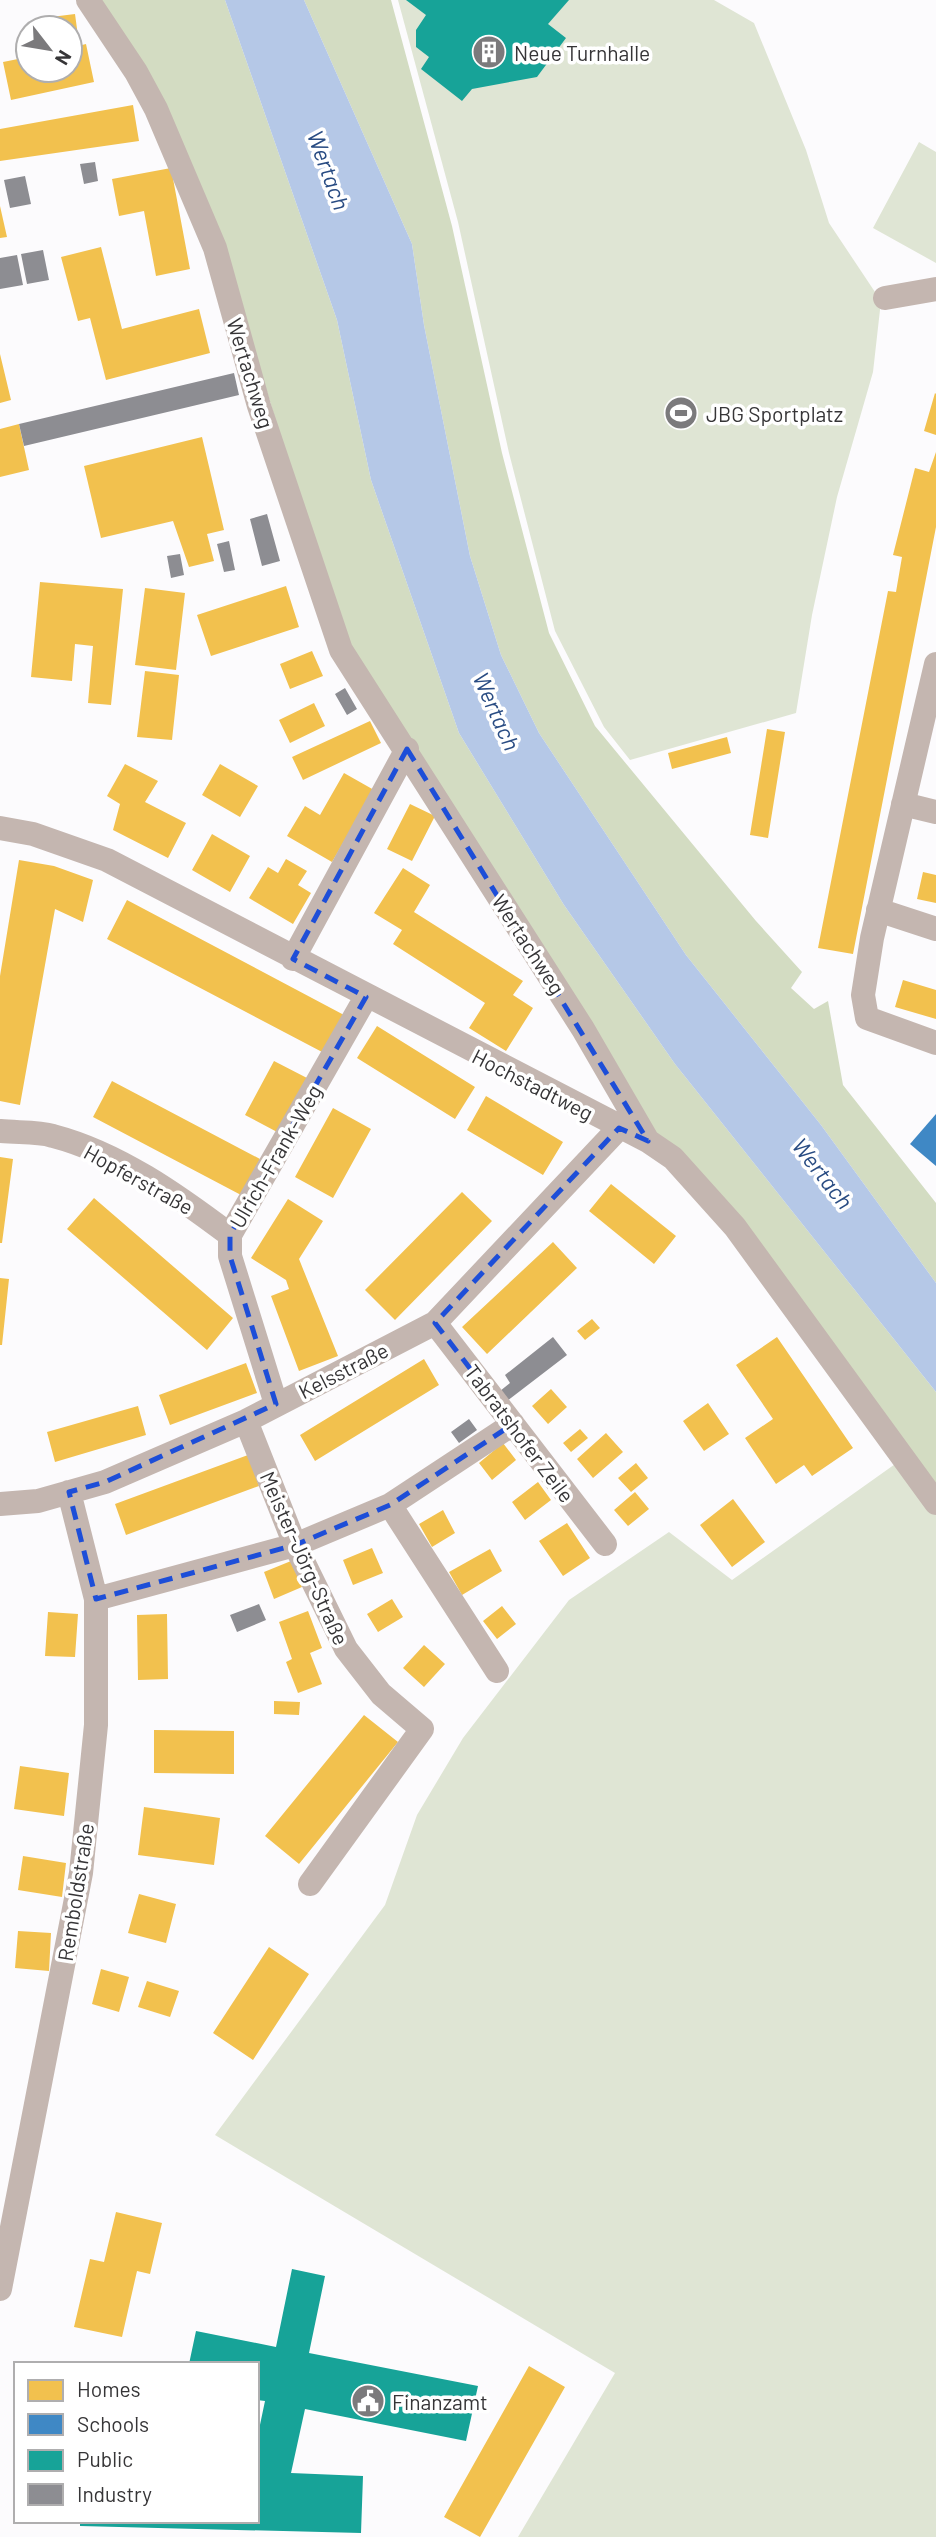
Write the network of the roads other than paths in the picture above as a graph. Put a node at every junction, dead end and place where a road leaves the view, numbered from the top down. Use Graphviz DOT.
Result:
graph roads {
  1 [pos="88,0"];
  2 [pos="936,289"];
  3 [pos="885,298"];
  4 [pos="935,675"];
  5 [pos="407,749"];
  6 [pos="903,804"];
  7 [pos="936,812"];
  8 [pos="0,828"];
  9 [pos="878,911"];
  10 [pos="936,929"];
  11 [pos="293,959"];
  12 [pos="366,997"];
  13 [pos="936,1043"];
  14 [pos="620,1128"];
  15 [pos="0,1130"];
  16 [pos="648,1141"];
  17 [pos="230,1236"];
  18 [pos="435,1323"];
  19 [pos="276,1404"];
  20 [pos="246,1421"];
  21 [pos="513,1423"];
  22 [pos="69,1492"];
  23 [pos="936,1503"];
  24 [pos="0,1504"];
  25 [pos="390,1505"];
  26 [pos="605,1544"];
  27 [pos="295,1545"];
  28 [pos="96,1599"];
  29 [pos="498,1671"];
  30 [pos="310,1884"];
  31 [pos="0,2290"];
  1 -- 5 [label="street, Wertachweg"];
  2 -- 3 [label="street"];
  4 -- 6 [label="street"];
  5 -- 11 [label="street"];
  5 -- 16 [label="street, Wertachweg"];
  6 -- 7 [label="street"];
  6 -- 9 [label="street"];
  8 -- 11 [label="street, Hochstadtweg"];
  9 -- 10 [label="street"];
  9 -- 13 [label="street"];
  11 -- 12 [label="street, Hochstadtweg"];
  12 -- 14 [label="street, Hochstadtweg"];
  12 -- 17 [label="street, Ulrich-Frank-Weg"];
  14 -- 16 [label="street, Hochstadtweg"];
  14 -- 18 [label="street, Kelsstraße"];
  15 -- 17 [label="street, Hopferstraße"];
  16 -- 23 [label="street, Hochstadtweg"];
  17 -- 19 [label="street, Ulrich-Frank-Weg"];
  18 -- 19 [label="street, Kelsstraße"];
  18 -- 21 [label="street, Tabratshofer Zeile"];
  19 -- 20 [label="street, Kelsstraße"];
  20 -- 22 [label="street, Kelsstraße"];
  20 -- 27 [label="street, Meister-Jörg-Straße"];
  21 -- 25 [label="street"];
  21 -- 26 [label="street, Tabratshofer Zeile"];
  22 -- 24 [label="street, Kelsstraße"];
  22 -- 28 [label="street, Remboldstraße"];
  25 -- 27 [label="street"];
  25 -- 29 [label="street"];
  27 -- 28 [label="street"];
  27 -- 30 [label="street, Meister-Jörg-Straße"];
  28 -- 31 [label="street, Remboldstraße"];
}
